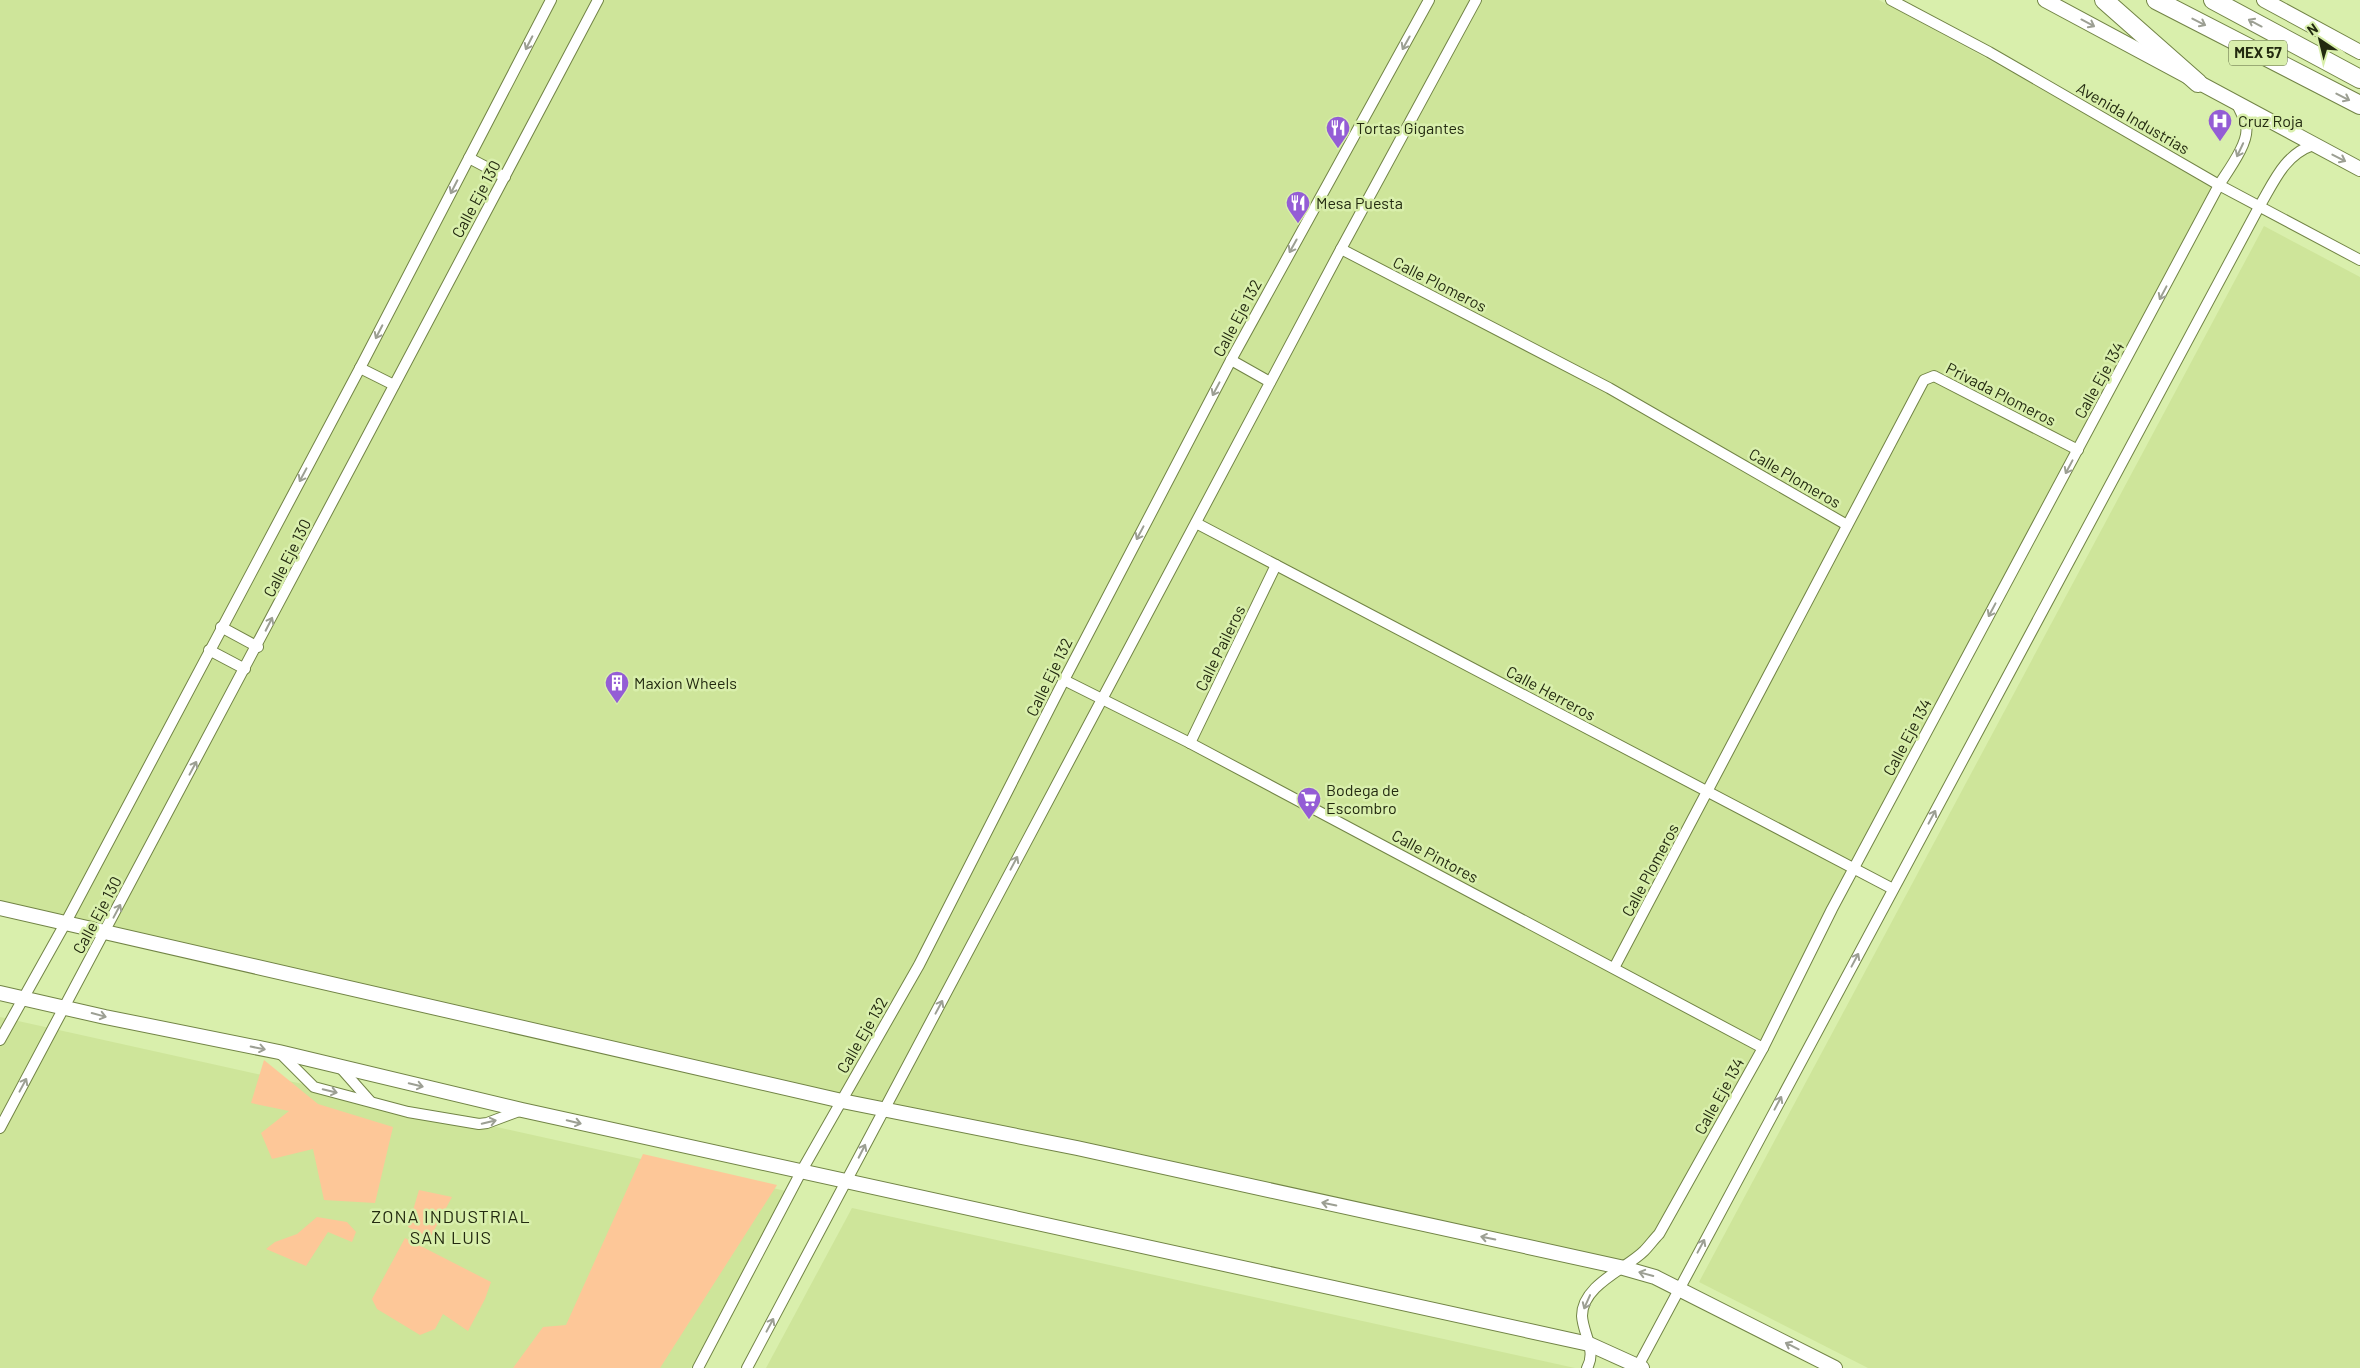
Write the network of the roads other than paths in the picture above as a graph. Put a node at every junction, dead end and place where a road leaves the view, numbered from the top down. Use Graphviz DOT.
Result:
graph roads {
  1 [pos="551,0"];
  2 [pos="598,0"];
  3 [pos="1429,0"];
  4 [pos="1476,0"];
  5 [pos="1892,0"];
  6 [pos="2045,0"];
  7 [pos="2104,0"];
  8 [pos="2156,0"];
  9 [pos="2213,0"];
  10 [pos="2264,0"];
  11 [pos="2360,52"];
  12 [pos="2360,79"];
  13 [pos="2198,83"];
  14 [pos="2238,104"];
  15 [pos="2360,105"];
  16 [pos="2313,145"];
  17 [pos="469,158"];
  18 [pos="2360,170"];
  19 [pos="505,177"];
  20 [pos="2219,185"];
  21 [pos="2259,207"];
  22 [pos="1340,249"];
  23 [pos="2360,260"];
  24 [pos="1231,360"];
  25 [pos="360,368"];
  26 [pos="1270,382"];
  27 [pos="394,385"];
  28 [pos="2078,450"];
  29 [pos="1196,524"];
  30 [pos="1847,525"];
  31 [pos="1276,565"];
  32 [pos="221,627"];
  33 [pos="258,647"];
  34 [pos="209,650"];
  35 [pos="246,668"];
  36 [pos="1064,680"];
  37 [pos="1101,698"];
  38 [pos="1190,743"];
  39 [pos="1708,793"];
  40 [pos="1853,869"];
  41 [pos="1893,889"];
  42 [pos="0,908"];
  43 [pos="66,922"];
  44 [pos="107,931"];
  45 [pos="1614,968"];
  46 [pos="0,993"];
  47 [pos="22,998"];
  48 [pos="65,1006"];
  49 [pos="0,1040"];
  50 [pos="1764,1048"];
  51 [pos="279,1052"];
  52 [pos="339,1066"];
  53 [pos="370,1101"];
  54 [pos="842,1101"];
  55 [pos="884,1109"];
  56 [pos="522,1110"];
  57 [pos="0,1128"];
  58 [pos="801,1172"];
  59 [pos="846,1182"];
  60 [pos="1620,1268"];
  61 [pos="1678,1289"];
  62 [pos="1589,1344"];
  63 [pos="1639,1367"];
  64 [pos="698,1368"];
  65 [pos="747,1368"];
  66 [pos="1587,1368"];
  67 [pos="1836,1368"];
  1 -- 17 [label="street, Calle Eje 130, one-way"];
  2 -- 19 [label="street, Calle Eje 130"];
  3 -- 24 [label="street, Calle Eje 132, one-way"];
  4 -- 22 [label="street"];
  5 -- 20 [label="street, Avenida Industrias"];
  6 -- 13 [label="street, one-way"];
  7 -- 13 [label="highway"];
  8 -- 15 [label="highway, MEX 57, one-way"];
  12 -- 9 [label="highway, MEX 57, one-way"];
  10 -- 11 [label="street"];
  13 -- 14 [label="street"];
  14 -- 16 [label="street"];
  14 -- 20 [label="street, Calle Eje 134, one-way"];
  16 -- 18 [label="street, one-way"];
  16 -- 21 [label="street"];
  17 -- 19 [label="street"];
  17 -- 25 [label="street, Calle Eje 130, one-way"];
  19 -- 27 [label="street, Calle Eje 130"];
  20 -- 21 [label="street, Avenida Industrias"];
  20 -- 28 [label="street, Calle Eje 134, one-way"];
  21 -- 23 [label="street, Avenida Industrias"];
  41 -- 21 [label="street, one-way"];
  22 -- 26 [label="street"];
  22 -- 30 [label="street, Calle Plomeros"];
  24 -- 26 [label="street"];
  24 -- 36 [label="street, Calle Eje 132, one-way"];
  25 -- 27 [label="street"];
  25 -- 32 [label="street, Calle Eje 130, one-way"];
  26 -- 29 [label="street"];
  33 -- 27 [label="street, Calle Eje 130, one-way"];
  28 -- 30 [label="street, Privada Plomeros"];
  28 -- 40 [label="street, Calle Eje 134, one-way"];
  29 -- 31 [label="street, Calle Herreros"];
  29 -- 37 [label="street"];
  30 -- 39 [label="street, Calle Plomeros"];
  31 -- 38 [label="street, Calle Paileros"];
  31 -- 39 [label="street, Calle Herreros"];
  32 -- 33 [label="street"];
  32 -- 34 [label="street, Calle Eje 130"];
  33 -- 35 [label="street, Calle Eje 130"];
  34 -- 35 [label="street"];
  34 -- 43 [label="street, Calle Eje 130"];
  44 -- 35 [label="street, Calle Eje 130, one-way"];
  36 -- 37 [label="street, Calle Pintores"];
  36 -- 54 [label="street, Calle Eje 132"];
  37 -- 38 [label="street, Calle Pintores"];
  55 -- 37 [label="street, one-way"];
  38 -- 45 [label="street, Calle Pintores"];
  39 -- 40 [label="street, Calle Herreros"];
  39 -- 45 [label="street, Calle Plomeros"];
  40 -- 41 [label="street, Calle Herreros"];
  40 -- 50 [label="street, Calle Eje 134"];
  61 -- 41 [label="street, one-way"];
  42 -- 43 [label="street"];
  43 -- 44 [label="street"];
  43 -- 47 [label="street, Calle Eje 130"];
  44 -- 48 [label="street, Calle Eje 130"];
  44 -- 54 [label="street"];
  45 -- 50 [label="street, Calle Pintores"];
  46 -- 47 [label="street"];
  47 -- 48 [label="street"];
  47 -- 49 [label="street, Calle Eje 130"];
  48 -- 51 [label="street, one-way"];
  57 -- 48 [label="street, Calle Eje 130, one-way"];
  50 -- 60 [label="street, Calle Eje 134"];
  51 -- 52 [label="street"];
  51 -- 53 [label="street, one-way"];
  52 -- 53 [label="street"];
  52 -- 56 [label="street, one-way"];
  53 -- 56 [label="street, one-way"];
  54 -- 55 [label="street"];
  54 -- 58 [label="street, Calle Eje 132"];
  59 -- 55 [label="street, one-way"];
  60 -- 55 [label="street, one-way"];
  56 -- 58 [label="street, one-way"];
  58 -- 59 [label="street"];
  58 -- 64 [label="street, Calle Eje 132"];
  59 -- 62 [label="street"];
  65 -- 59 [label="street, one-way"];
  61 -- 60 [label="street, one-way"];
  60 -- 62 [label="street, Calle Eje 134, one-way"];
  61 -- 63 [label="street"];
  67 -- 61 [label="street, one-way"];
  62 -- 63 [label="street"];
  62 -- 66 [label="street, Calle Eje 134"];
}
